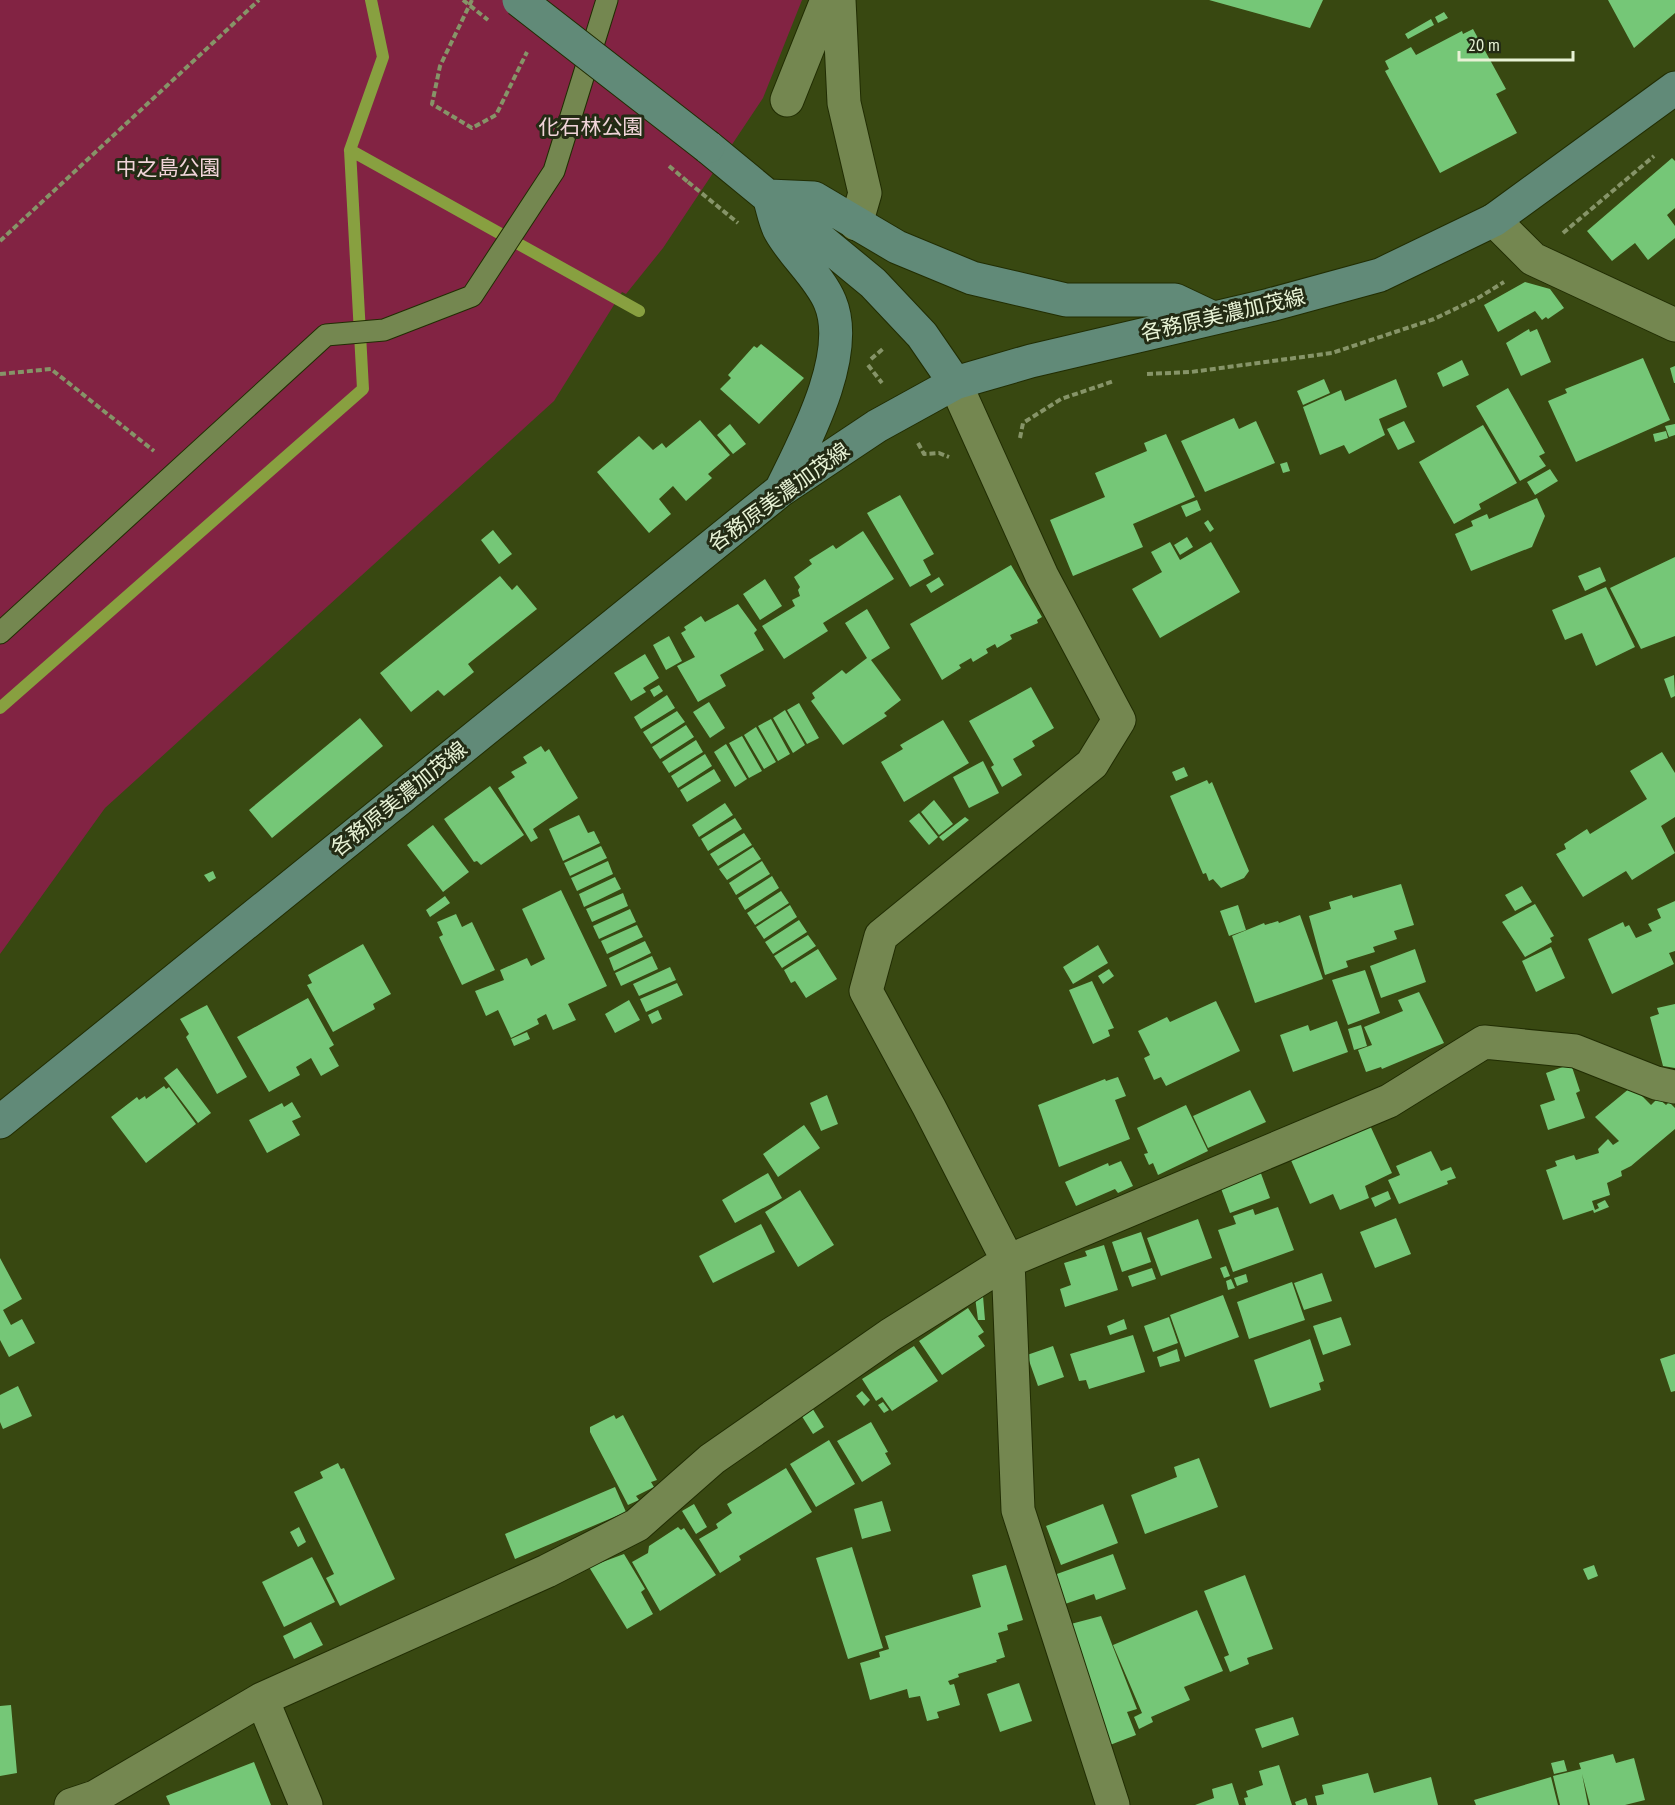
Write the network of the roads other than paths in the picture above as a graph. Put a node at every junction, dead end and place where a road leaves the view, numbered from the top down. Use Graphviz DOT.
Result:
graph roads {
  1 [pos="519,0"];
  2 [pos="607,0"];
  3 [pos="827,0"];
  4 [pos="839,0"];
  5 [pos="1675,88"];
  6 [pos="787,100"];
  7 [pos="769,196"];
  8 [pos="1494,220"];
  9 [pos="856,224"];
  10 [pos="1211,317"];
  11 [pos="1675,325"];
  12 [pos="955,383"];
  13 [pos="781,490"];
  14 [pos="0,633"];
  15 [pos="1675,1087"];
  16 [pos="0,1122"];
  17 [pos="1008,1261"];
  18 [pos="262,1699"];
  19 [pos="71,1805"];
  20 [pos="306,1805"];
  21 [pos="1113,1805"];
  1 -- 7 [label="main road, bridge"];
  2 -- 14 [label="lane"];
  3 -- 6 [label="street"];
  4 -- 9 [label="street"];
  5 -- 8 [label="main road, 各務原美濃加茂線"];
  7 -- 9 [label="main road"];
  7 -- 12 [label="main road"];
  7 -- 13 [label="main road"];
  8 -- 10 [label="main road, 各務原美濃加茂線"];
  8 -- 11 [label="street"];
  9 -- 10 [label="main road"];
  10 -- 12 [label="main road, 各務原美濃加茂線"];
  12 -- 13 [label="main road, 各務原美濃加茂線"];
  12 -- 17 [label="street"];
  13 -- 16 [label="main road, 各務原美濃加茂線"];
  15 -- 17 [label="street"];
  17 -- 18 [label="street"];
  17 -- 21 [label="street"];
  18 -- 19 [label="street"];
  18 -- 20 [label="street"];
}
